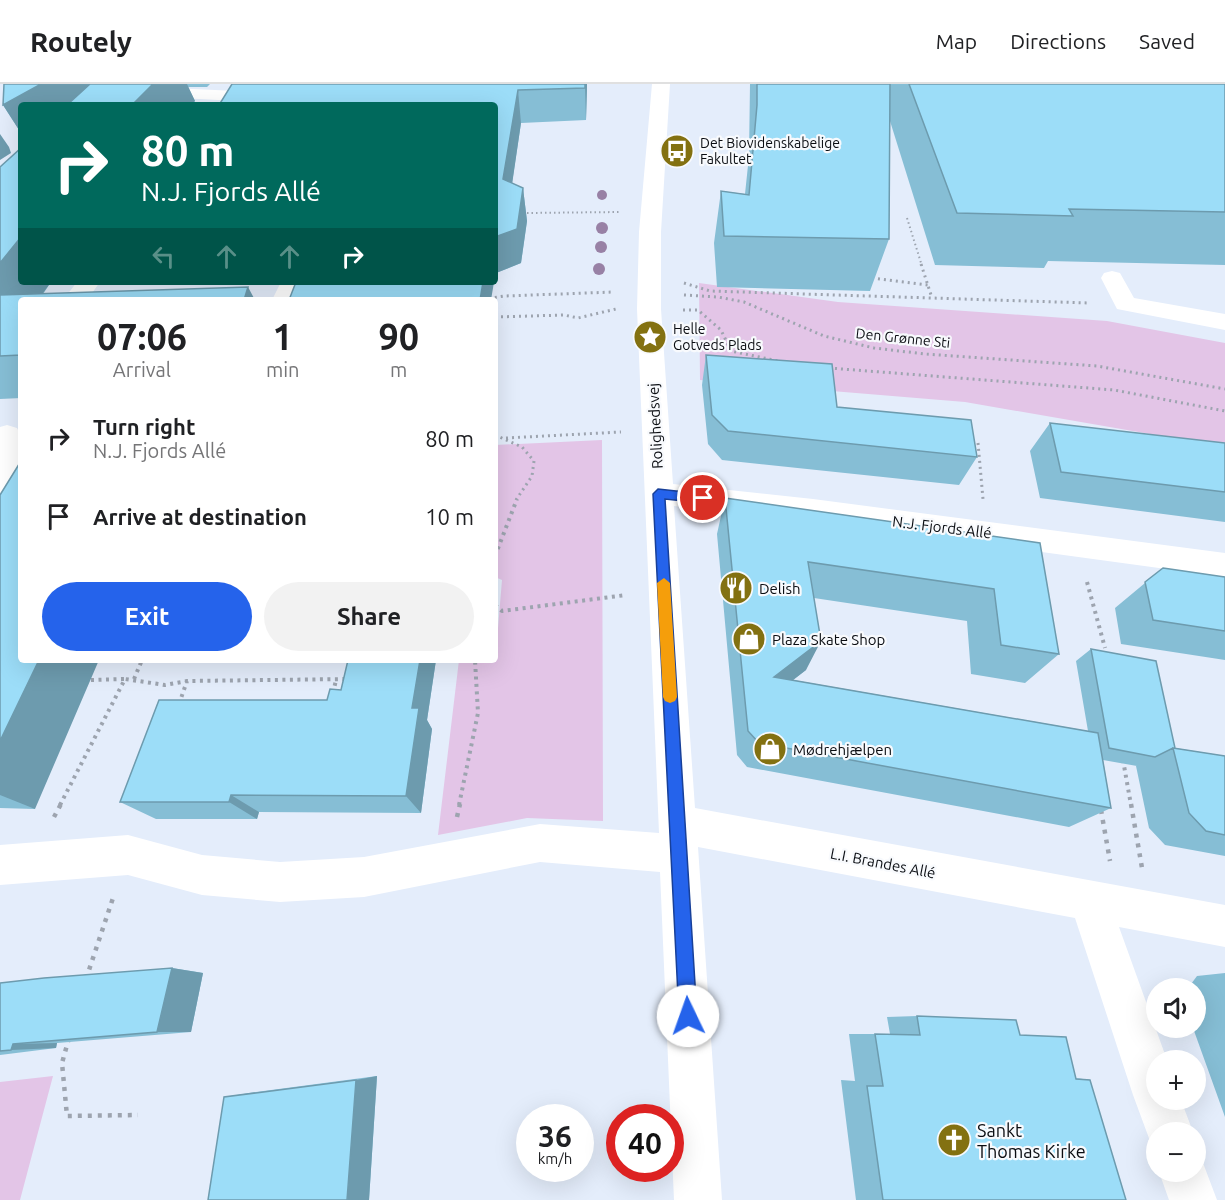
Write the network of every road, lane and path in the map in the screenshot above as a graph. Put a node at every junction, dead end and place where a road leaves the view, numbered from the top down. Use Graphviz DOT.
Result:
graph roads {
  1 [pos="661,84"];
  2 [pos="149,92"];
  3 [pos="238,95"];
  4 [pos="651,212"];
  5 [pos="527,213"];
  6 [pos="907,218"];
  7 [pos="871,278"];
  8 [pos="1112,278"];
  9 [pos="87,285"];
  10 [pos="928,285"];
  11 [pos="649,292"];
  12 [pos="77,297"];
  13 [pos="498,297"];
  14 [pos="932,298"];
  15 [pos="1125,304"];
  16 [pos="498,317"];
  17 [pos="1225,322"];
  18 [pos="787,362"];
  19 [pos="821,368"];
  20 [pos="1225,389"];
  21 [pos="1225,411"];
  22 [pos="655,430"];
  23 [pos="7,435"];
  24 [pos="498,436"];
  25 [pos="505,438"];
  26 [pos="978,443"];
  27 [pos="0,494"];
  28 [pos="658,494"];
  29 [pos="985,532"];
  30 [pos="1080,545"];
  31 [pos="498,548"];
  32 [pos="1225,565"];
  33 [pos="664,592"];
  34 [pos="498,607"];
  35 [pos="1105,648"];
  36 [pos="141,663"];
  37 [pos="475,663"];
  38 [pos="125,679"];
  39 [pos="359,679"];
  40 [pos="91,680"];
  41 [pos="134,680"];
  42 [pos="336,680"];
  43 [pos="187,681"];
  44 [pos="332,702"];
  45 [pos="175,715"];
  46 [pos="1121,752"];
  47 [pos="1100,806"];
  48 [pos="678,839"];
  49 [pos="128,855"];
  50 [pos="448,862"];
  51 [pos="15,864"];
  52 [pos="1120,907"];
  53 [pos="1225,926"];
  54 [pos="83,989"];
  55 [pos="71,1032"];
  56 [pos="1147,1050"];
  57 [pos="138,1115"];
  58 [pos="1187,1182"];
  59 [pos="698,1200"];
  60 [pos="1193,1200"];
  1 -- 4 [label="street, Rolighedsvej"];
  2 -- 3 [label="street"];
  4 -- 5 [label="path"];
  4 -- 11 [label="street, Rolighedsvej"];
  6 -- 10 [label="path"];
  7 -- 10 [label="path"];
  8 -- 15 [label="street"];
  9 -- 12 [label="street"];
  10 -- 14 [label="path"];
  11 -- 13 [label="path, Den Grønne Sti"];
  11 -- 14 [label="path"];
  11 -- 16 [label="path"];
  11 -- 18 [label="path"];
  11 -- 20 [label="path, Den Grønne Sti"];
  11 -- 22 [label="street, Rolighedsvej"];
  14 -- 15 [label="path"];
  15 -- 17 [label="street"];
  19 -- 21 [label="path"];
  22 -- 25 [label="path"];
  22 -- 28 [label="street, Rolighedsvej"];
  23 -- 27 [label="street"];
  24 -- 25 [label="path"];
  25 -- 31 [label="path"];
  26 -- 29 [label="path"];
  28 -- 29 [label="street, N.J. Fjords Allé"];
  28 -- 33 [label="street, Rolighedsvej"];
  29 -- 30 [label="street, N.J. Fjords Allé"];
  30 -- 32 [label="street, N.J. Fjords Allé"];
  30 -- 35 [label="path"];
  33 -- 34 [label="path"];
  33 -- 48 [label="street, Rolighedsvej"];
  36 -- 41 [label="path"];
  37 -- 50 [label="path"];
  38 -- 40 [label="path"];
  38 -- 41 [label="path"];
  38 -- 51 [label="path"];
  39 -- 42 [label="path"];
  41 -- 43 [label="path"];
  42 -- 43 [label="path"];
  42 -- 44 [label="path"];
  43 -- 45 [label="path"];
  46 -- 52 [label="path"];
  47 -- 52 [label="path"];
  48 -- 50 [label="street, L.I. Brandes Allé"];
  48 -- 52 [label="street, L.I. Brandes Allé"];
  48 -- 59 [label="street, Rolighedsvej"];
  49 -- 50 [label="street, L.I. Brandes Allé"];
  49 -- 51 [label="street, L.I. Brandes Allé"];
  49 -- 54 [label="path"];
  52 -- 53 [label="street, L.I. Brandes Allé"];
  52 -- 56 [label="street"];
  55 -- 57 [label="path"];
  58 -- 60 [label="street"];
}
